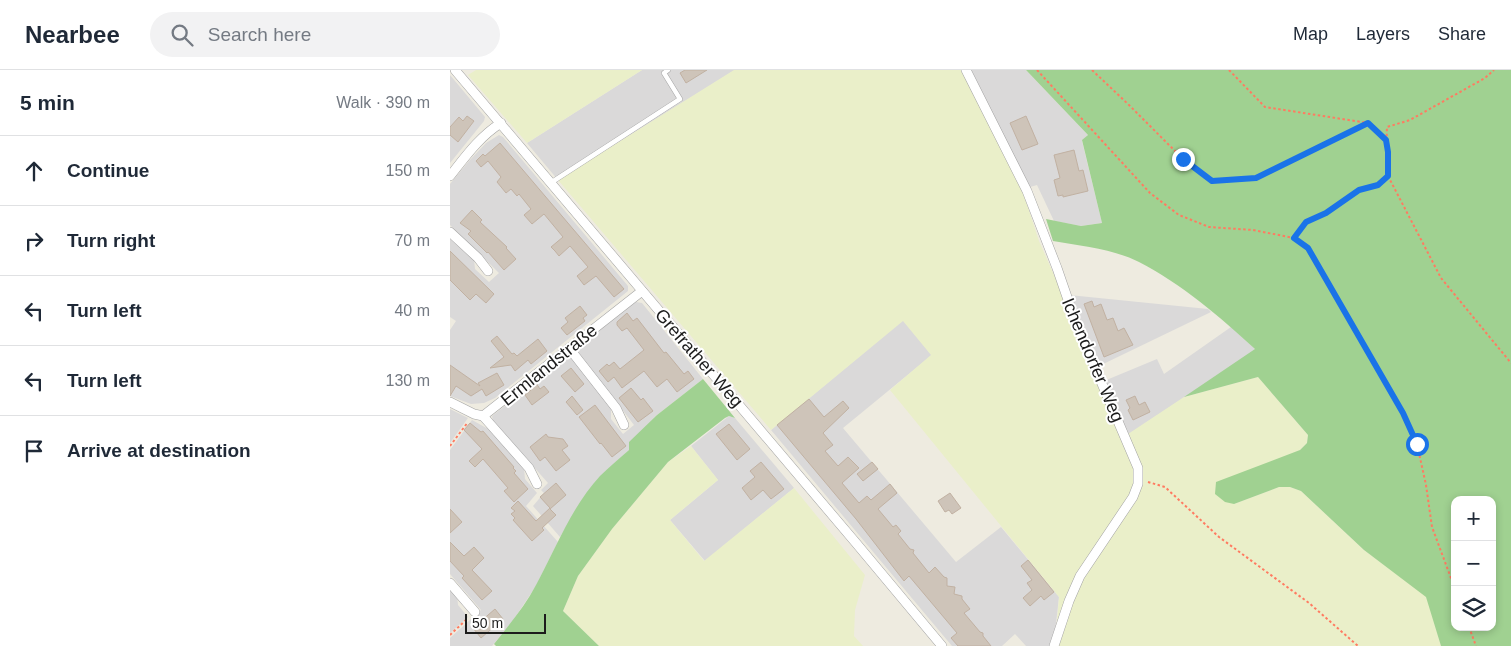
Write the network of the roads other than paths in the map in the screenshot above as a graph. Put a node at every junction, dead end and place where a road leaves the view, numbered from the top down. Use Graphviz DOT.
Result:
graph roads {
  1 [pos="455,70"];
  2 [pos="668,70"];
  3 [pos="966,70"];
  4 [pos="501,124"];
  5 [pos="450,176"];
  6 [pos="552,182"];
  7 [pos="450,232"];
  8 [pos="488,271"];
  9 [pos="642,291"];
  10 [pos="569,348"];
  11 [pos="450,402"];
  12 [pos="478,415"];
  13 [pos="624,425"];
  14 [pos="537,484"];
  15 [pos="450,583"];
  16 [pos="476,612"];
  17 [pos="942,646"];
  18 [pos="1054,646"];
  1 -- 4 [label="street, Grefrather Weg"];
  2 -- 6 [label="lane"];
  3 -- 18 [label="street, Ichendorfer Weg"];
  4 -- 5 [label="street"];
  4 -- 6 [label="street, Grefrather Weg"];
  6 -- 9 [label="street, Grefrather Weg"];
  7 -- 8 [label="street"];
  9 -- 10 [label="street, Ermlandstraße"];
  9 -- 17 [label="street, Grefrather Weg"];
  10 -- 12 [label="street, Ermlandstraße"];
  10 -- 13 [label="street"];
  11 -- 12 [label="street"];
  12 -- 14 [label="street"];
  15 -- 16 [label="street"];
}
